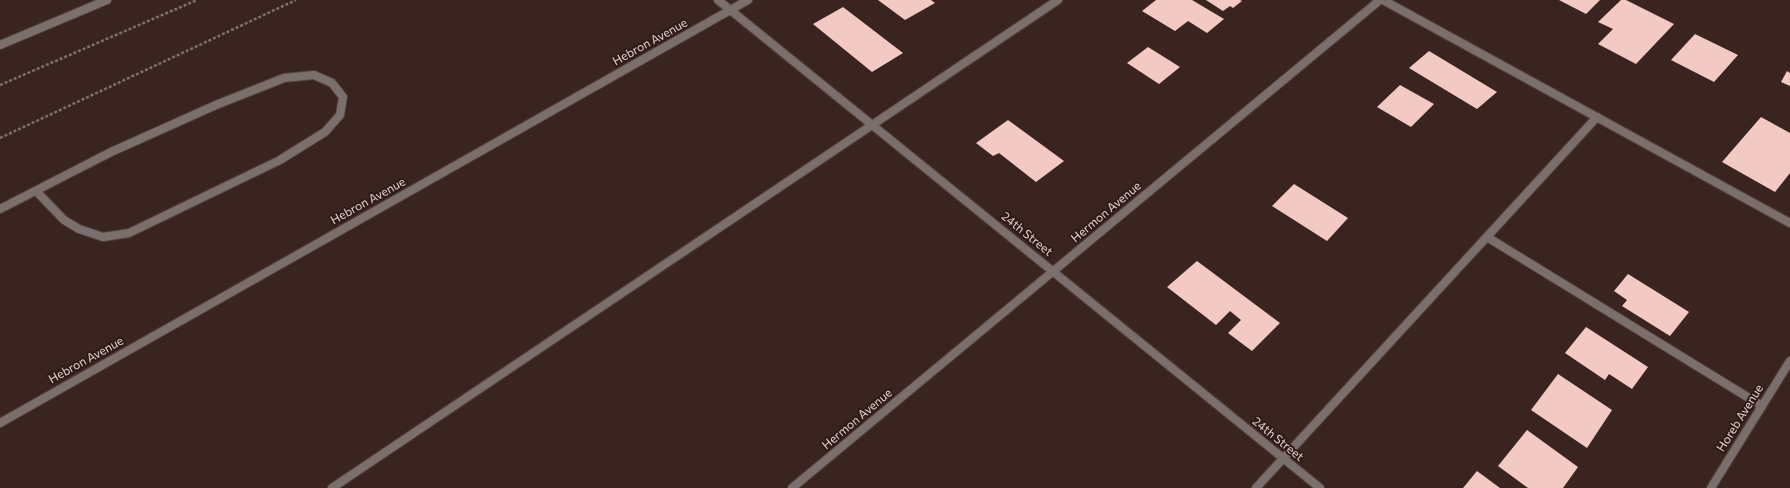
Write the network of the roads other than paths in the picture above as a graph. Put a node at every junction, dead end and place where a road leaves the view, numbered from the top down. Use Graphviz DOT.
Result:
graph roads {
  1 [pos="107,0"];
  2 [pos="718,0"];
  3 [pos="748,0"];
  4 [pos="1058,0"];
  5 [pos="1382,0"];
  6 [pos="731,10"];
  7 [pos="0,46"];
  8 [pos="1597,117"];
  9 [pos="872,125"];
  10 [pos="36,191"];
  11 [pos="0,209"];
  12 [pos="1790,223"];
  13 [pos="1487,237"];
  14 [pos="1053,271"];
  15 [pos="1790,361"];
  16 [pos="1762,406"];
  17 [pos="0,423"];
  18 [pos="1283,458"];
  19 [pos="332,488"];
  20 [pos="792,488"];
  21 [pos="1256,488"];
  22 [pos="1320,488"];
  23 [pos="1711,488"];
  1 -- 7 [label="street"];
  2 -- 6 [label="street, 24th Street"];
  3 -- 6 [label="street, Hebron Avenue"];
  4 -- 9 [label="street"];
  5 -- 8 [label="street"];
  5 -- 14 [label="street, Hermon Avenue"];
  6 -- 9 [label="street, 24th Street"];
  6 -- 17 [label="street, Hebron Avenue"];
  8 -- 12 [label="street"];
  8 -- 13 [label="street"];
  9 -- 14 [label="street, 24th Street"];
  9 -- 19 [label="street"];
  10 -- 10 [label="street"];
  10 -- 11 [label="street"];
  13 -- 16 [label="street"];
  13 -- 18 [label="street"];
  14 -- 18 [label="street, 24th Street"];
  14 -- 20 [label="street, Hermon Avenue"];
  15 -- 16 [label="street, Horeb Avenue"];
  16 -- 23 [label="street, Horeb Avenue"];
  18 -- 21 [label="street"];
  18 -- 22 [label="street, 24th Street"];
}
